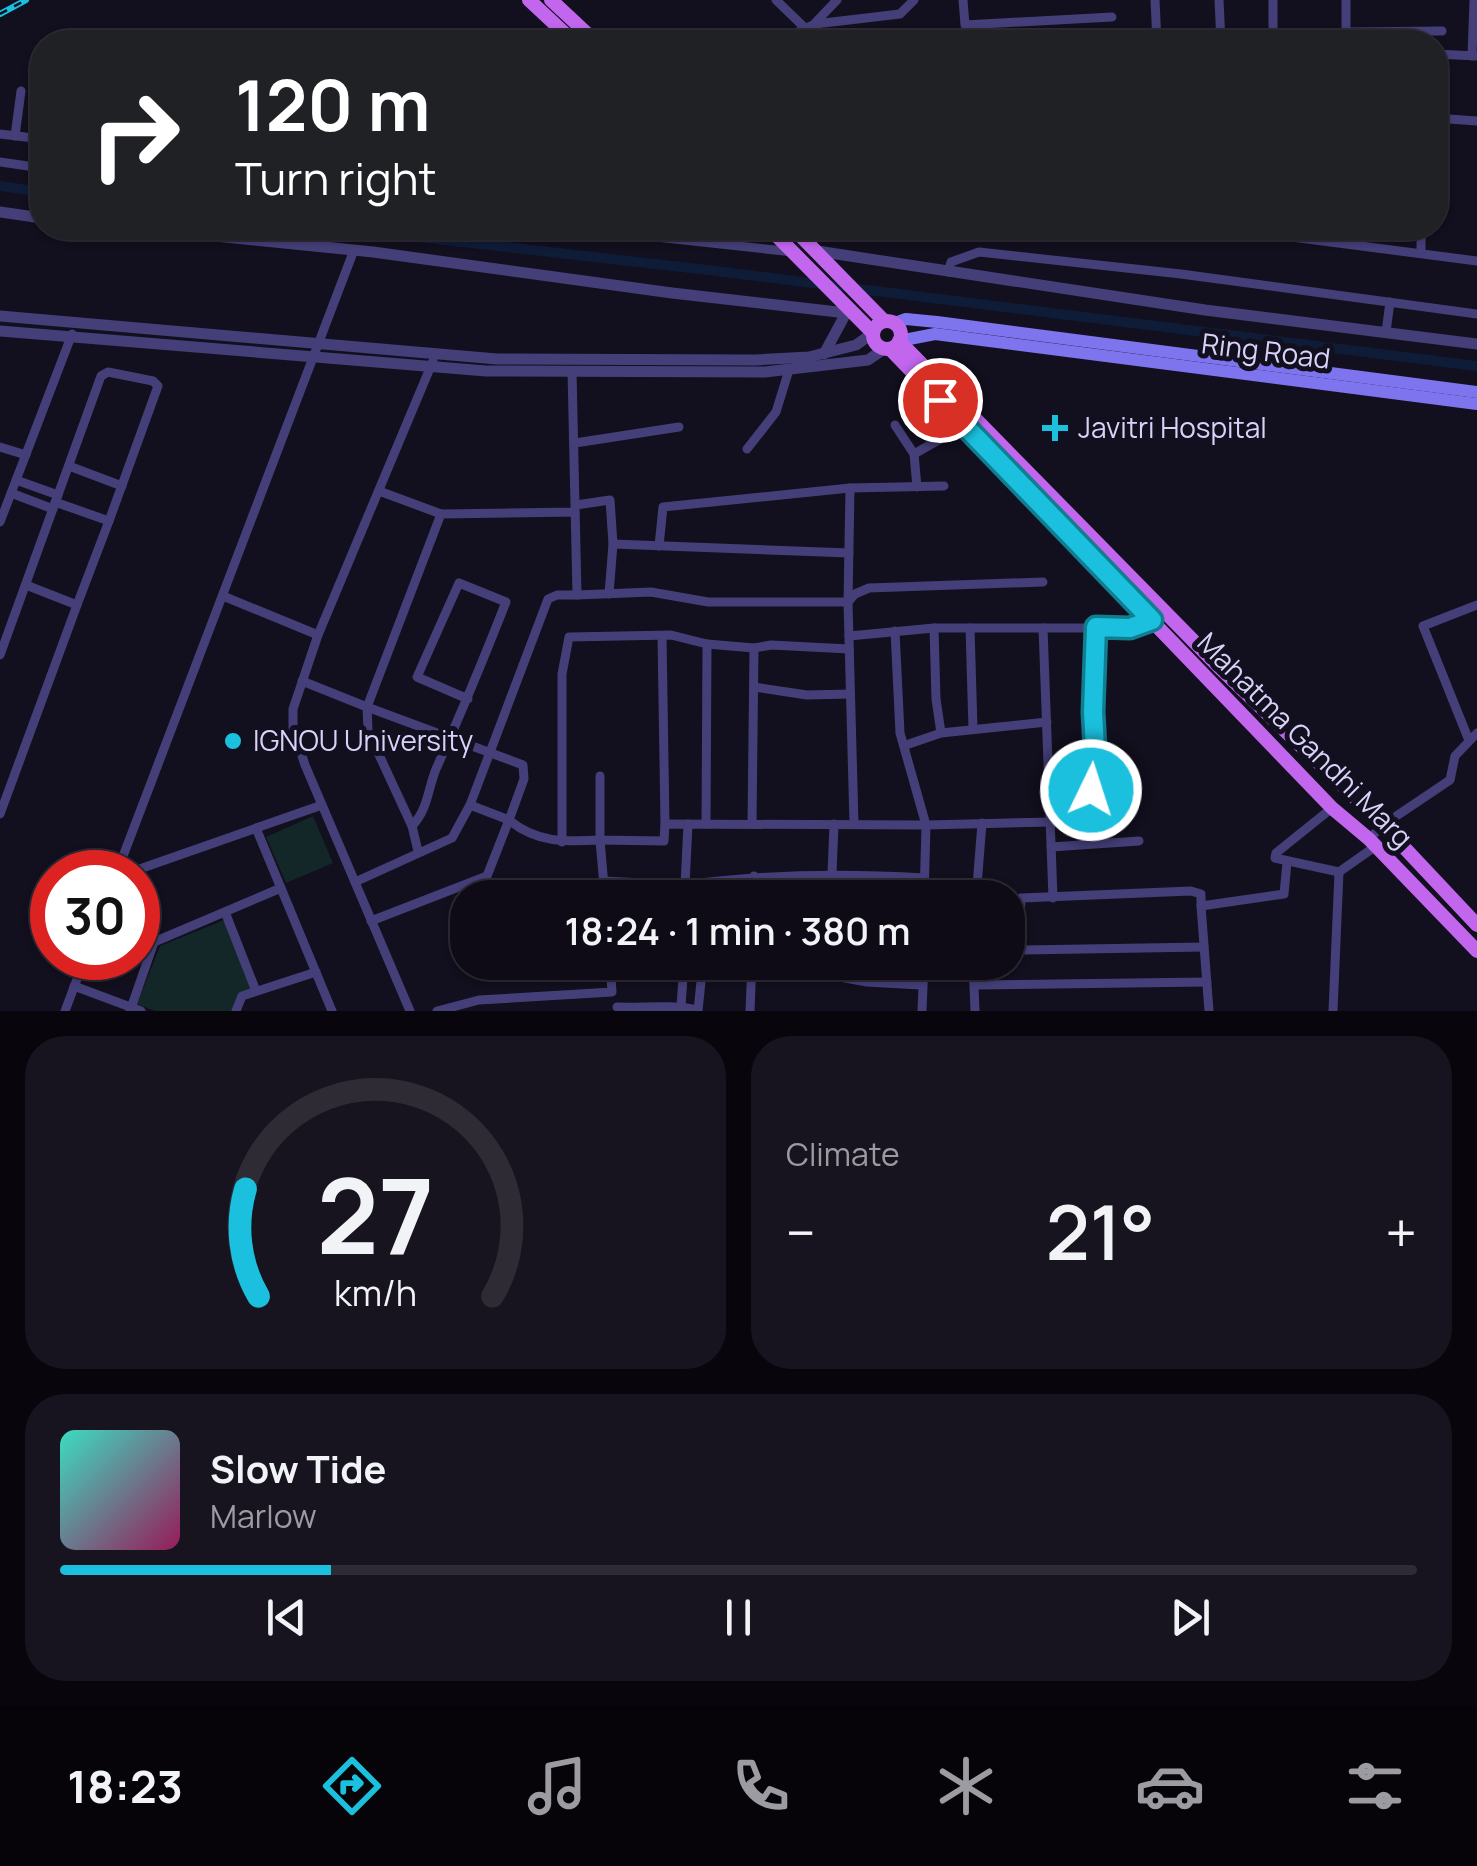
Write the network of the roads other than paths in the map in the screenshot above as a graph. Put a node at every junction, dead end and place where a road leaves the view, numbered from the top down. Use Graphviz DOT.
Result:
graph roads {
  1 [pos="529,0"];
  2 [pos="551,0"];
  3 [pos="776,0"];
  4 [pos="838,0"];
  5 [pos="914,0"];
  6 [pos="963,0"];
  7 [pos="1156,0"];
  8 [pos="1219,0"];
  9 [pos="1273,0"];
  10 [pos="1346,0"];
  11 [pos="1474,0"];
  12 [pos="1112,18"];
  13 [pos="810,26"];
  14 [pos="561,30"];
  15 [pos="583,30"];
  16 [pos="802,30"];
  17 [pos="1157,30"];
  18 [pos="1220,30"];
  19 [pos="1272,30"];
  20 [pos="1346,30"];
  21 [pos="1448,55"];
  22 [pos="1475,56"];
  23 [pos="21,91"];
  24 [pos="1448,119"];
  25 [pos="1477,121"];
  26 [pos="0,134"];
  27 [pos="15,136"];
  28 [pos="30,138"];
  29 [pos="0,162"];
  30 [pos="30,166"];
  31 [pos="0,212"];
  32 [pos="30,216"];
  33 [pos="255,240"];
  34 [pos="682,240"];
  35 [pos="781,240"];
  36 [pos="806,240"];
  37 [pos="1324,240"];
  38 [pos="1421,240"];
  39 [pos="1342,243"];
  40 [pos="354,250"];
  41 [pos="817,251"];
  42 [pos="793,252"];
  43 [pos="1420,253"];
  44 [pos="1477,261"];
  45 [pos="948,272"];
  46 [pos="1390,302"];
  47 [pos="1477,314"];
  48 [pos="850,315"];
  49 [pos="0,316"];
  50 [pos="77,322"];
  51 [pos="884,326"];
  52 [pos="0,330"];
  53 [pos="1386,332"];
  54 [pos="72,336"];
  55 [pos="320,343"];
  56 [pos="1477,344"];
  57 [pos="891,346"];
  58 [pos="436,354"];
  59 [pos="824,354"];
  60 [pos="315,357"];
  61 [pos="431,366"];
  62 [pos="789,370"];
  63 [pos="572,371"];
  64 [pos="1477,392"];
  65 [pos="1477,404"];
  66 [pos="965,425"];
  67 [pos="896,426"];
  68 [pos="679,427"];
  69 [pos="575,443"];
  70 [pos="0,447"];
  71 [pos="748,449"];
  72 [pos="914,454"];
  73 [pos="26,455"];
  74 [pos="69,466"];
  75 [pos="16,480"];
  76 [pos="122,486"];
  77 [pos="944,486"];
  78 [pos="918,487"];
  79 [pos="850,488"];
  80 [pos="379,490"];
  81 [pos="11,494"];
  82 [pos="55,502"];
  83 [pos="576,508"];
  84 [pos="441,514"];
  85 [pos="109,521"];
  86 [pos="0,522"];
  87 [pos="613,544"];
  88 [pos="659,546"];
  89 [pos="849,553"];
  90 [pos="1043,582"];
  91 [pos="26,585"];
  92 [pos="609,594"];
  93 [pos="577,595"];
  94 [pos="223,596"];
  95 [pos="848,602"];
  96 [pos="1477,605"];
  97 [pos="77,606"];
  98 [pos="1152,620"];
  99 [pos="1096,627"];
  100 [pos="934,628"];
  101 [pos="970,628"];
  102 [pos="1043,628"];
  103 [pos="895,630"];
  104 [pos="318,636"];
  105 [pos="662,636"];
  106 [pos="849,636"];
  107 [pos="707,644"];
  108 [pos="754,648"];
  109 [pos="849,650"];
  110 [pos="0,654"];
  111 [pos="302,681"];
  112 [pos="754,687"];
  113 [pos="850,694"];
  114 [pos="468,700"];
  115 [pos="367,707"];
  116 [pos="1047,722"];
  117 [pos="973,729"];
  118 [pos="941,733"];
  119 [pos="1473,735"];
  120 [pos="452,739"];
  121 [pos="906,744"];
  122 [pos="490,753"];
  123 [pos="600,776"];
  124 [pos="1049,794"];
  125 [pos="322,805"];
  126 [pos="470,805"];
  127 [pos="1332,808"];
  128 [pos="0,814"];
  129 [pos="509,820"];
  130 [pos="1050,822"];
  131 [pos="982,823"];
  132 [pos="664,824"];
  133 [pos="688,824"];
  134 [pos="706,824"];
  135 [pos="752,824"];
  136 [pos="834,824"];
  137 [pos="854,824"];
  138 [pos="926,825"];
  139 [pos="412,826"];
  140 [pos="1383,826"];
  141 [pos="256,828"];
  142 [pos="600,840"];
  143 [pos="1139,841"];
  144 [pos="562,842"];
  145 [pos="1372,843"];
  146 [pos="1051,847"];
  147 [pos="125,850"];
  148 [pos="418,852"];
  149 [pos="160,862"];
  150 [pos="1287,862"];
  151 [pos="1339,872"];
  152 [pos="832,873"];
  153 [pos="754,876"];
  154 [pos="924,878"];
  155 [pos="603,880"];
  156 [pos="685,880"];
  157 [pos="724,880"];
  158 [pos="754,880"];
  159 [pos="832,880"];
  160 [pos="977,880"];
  161 [pos="355,882"];
  162 [pos="281,888"];
  163 [pos="1053,898"];
  164 [pos="1202,906"];
  165 [pos="224,912"];
  166 [pos="372,921"];
  167 [pos="1477,925"];
  168 [pos="160,939"];
  169 [pos="1204,947"];
  170 [pos="1477,951"];
  171 [pos="316,972"];
  172 [pos="76,980"];
  173 [pos="143,980"];
  174 [pos="611,980"];
  175 [pos="683,980"];
  176 [pos="701,980"];
  177 [pos="751,980"];
  178 [pos="856,980"];
  179 [pos="922,980"];
  180 [pos="975,980"];
  181 [pos="1207,982"];
  182 [pos="921,985"];
  183 [pos="976,985"];
  184 [pos="74,986"];
  185 [pos="256,992"];
  186 [pos="612,992"];
  187 [pos="487,999"];
  188 [pos="681,1006"];
  189 [pos="618,1009"];
  190 [pos="134,1010"];
  191 [pos="698,1010"];
  192 [pos="65,1011"];
  193 [pos="236,1011"];
  194 [pos="332,1011"];
  195 [pos="410,1011"];
  196 [pos="438,1011"];
  197 [pos="490,1011"];
  198 [pos="750,1011"];
  199 [pos="922,1011"];
  200 [pos="975,1011"];
  201 [pos="1209,1011"];
  202 [pos="1332,1011"];
  1 -- 14 [label="main road"];
  2 -- 15 [label="main road"];
  3 -- 13 [label="street"];
  4 -- 13 [label="street"];
  5 -- 13 [label="street"];
  6 -- 12 [label="street"];
  7 -- 17 [label="street"];
  8 -- 18 [label="street"];
  9 -- 19 [label="street"];
  10 -- 20 [label="street"];
  11 -- 22 [label="street"];
  13 -- 16 [label="street"];
  21 -- 22 [label="street"];
  23 -- 27 [label="street"];
  24 -- 25 [label="street"];
  26 -- 27 [label="street"];
  27 -- 28 [label="street"];
  29 -- 30 [label="street"];
  31 -- 32 [label="street"];
  33 -- 40 [label="street"];
  34 -- 42 [label="street"];
  35 -- 42 [label="main road"];
  36 -- 41 [label="main road"];
  37 -- 39 [label="street"];
  38 -- 43 [label="street"];
  39 -- 43 [label="street"];
  40 -- 48 [label="street"];
  40 -- 55 [label="street"];
  41 -- 45 [label="street"];
  41 -- 51 [label="main road"];
  42 -- 48 [label="main road"];
  43 -- 44 [label="street"];
  45 -- 46 [label="street"];
  45 -- 53 [label="street"];
  46 -- 47 [label="street"];
  46 -- 53 [label="street"];
  48 -- 51 [label="main road"];
  48 -- 59 [label="street"];
  49 -- 50 [label="street"];
  50 -- 54 [label="street"];
  50 -- 55 [label="street"];
  51 -- 57 [label="main road"];
  51 -- 57 [label="main road"];
  51 -- 59 [label="street"];
  51 -- 64 [label="main road"];
  52 -- 54 [label="street"];
  53 -- 56 [label="street"];
  54 -- 60 [label="street"];
  54 -- 73 [label="street"];
  55 -- 58 [label="street"];
  55 -- 60 [label="street"];
  57 -- 62 [label="street"];
  57 -- 65 [label="main road, Ring Road"];
  57 -- 66 [label="main road, Mahatma Gandhi Marg"];
  57 -- 140 [label="main road"];
  58 -- 59 [label="street"];
  58 -- 61 [label="street"];
  60 -- 61 [label="street"];
  60 -- 94 [label="street"];
  61 -- 63 [label="street"];
  61 -- 80 [label="street"];
  62 -- 63 [label="street"];
  62 -- 71 [label="street"];
  63 -- 69 [label="street"];
  66 -- 72 [label="street"];
  66 -- 98 [label="main road, Mahatma Gandhi Marg"];
  67 -- 72 [label="street"];
  68 -- 69 [label="street"];
  69 -- 83 [label="street"];
  70 -- 73 [label="street"];
  72 -- 78 [label="street"];
  73 -- 75 [label="street"];
  74 -- 76 [label="street"];
  74 -- 76 [label="street"];
  74 -- 82 [label="street"];
  75 -- 81 [label="street"];
  75 -- 82 [label="street"];
  76 -- 85 [label="street"];
  77 -- 78 [label="street"];
  78 -- 79 [label="street"];
  79 -- 88 [label="street"];
  79 -- 89 [label="street"];
  80 -- 84 [label="street"];
  80 -- 104 [label="street"];
  81 -- 82 [label="street"];
  81 -- 86 [label="street"];
  82 -- 85 [label="street"];
  82 -- 91 [label="street"];
  83 -- 84 [label="street"];
  83 -- 87 [label="street"];
  83 -- 93 [label="street"];
  84 -- 115 [label="street"];
  85 -- 97 [label="street"];
  87 -- 88 [label="street"];
  87 -- 92 [label="street"];
  88 -- 89 [label="street"];
  89 -- 95 [label="street"];
  90 -- 95 [label="street"];
  91 -- 97 [label="street"];
  91 -- 110 [label="street"];
  92 -- 93 [label="street"];
  92 -- 95 [label="street"];
  93 -- 122 [label="street"];
  94 -- 104 [label="street"];
  94 -- 147 [label="street"];
  95 -- 106 [label="street"];
  96 -- 119 [label="street"];
  97 -- 128 [label="street"];
  98 -- 99 [label="street"];
  98 -- 127 [label="main road, Mahatma Gandhi Marg"];
  99 -- 102 [label="street"];
  99 -- 124 [label="street"];
  100 -- 101 [label="street"];
  100 -- 103 [label="street"];
  100 -- 118 [label="street"];
  101 -- 102 [label="street"];
  101 -- 117 [label="street"];
  102 -- 116 [label="street"];
  103 -- 106 [label="street"];
  103 -- 121 [label="street"];
  104 -- 111 [label="street"];
  105 -- 107 [label="street"];
  105 -- 132 [label="street"];
  105 -- 144 [label="street"];
  106 -- 109 [label="street"];
  107 -- 108 [label="street"];
  107 -- 134 [label="street"];
  108 -- 109 [label="street"];
  108 -- 112 [label="street"];
  109 -- 113 [label="street"];
  111 -- 115 [label="street"];
  111 -- 125 [label="street"];
  112 -- 113 [label="street"];
  112 -- 135 [label="street"];
  113 -- 137 [label="street"];
  114 -- 114 [label="street"];
  114 -- 120 [label="street"];
  115 -- 120 [label="street"];
  115 -- 139 [label="street"];
  116 -- 117 [label="street"];
  116 -- 124 [label="street"];
  117 -- 118 [label="street"];
  118 -- 121 [label="street"];
  119 -- 140 [label="street"];
  120 -- 122 [label="street"];
  120 -- 139 [label="street"];
  121 -- 138 [label="street"];
  122 -- 126 [label="street"];
  122 -- 129 [label="street"];
  123 -- 142 [label="street"];
  124 -- 130 [label="street"];
  125 -- 141 [label="street"];
  125 -- 161 [label="street"];
  126 -- 129 [label="street"];
  126 -- 148 [label="street"];
  127 -- 145 [label="main road, Mahatma Gandhi Marg"];
  127 -- 150 [label="street"];
  129 -- 144 [label="street"];
  129 -- 166 [label="street"];
  130 -- 131 [label="street"];
  130 -- 146 [label="street"];
  131 -- 138 [label="street"];
  131 -- 160 [label="street"];
  132 -- 133 [label="street"];
  132 -- 142 [label="street"];
  133 -- 134 [label="street"];
  133 -- 156 [label="street"];
  134 -- 135 [label="street"];
  135 -- 136 [label="street"];
  136 -- 137 [label="street"];
  136 -- 152 [label="street"];
  137 -- 138 [label="street"];
  138 -- 154 [label="street"];
  139 -- 148 [label="street"];
  140 -- 145 [label="street"];
  140 -- 167 [label="main road"];
  141 -- 149 [label="street"];
  141 -- 162 [label="street"];
  142 -- 144 [label="street"];
  142 -- 155 [label="street"];
  143 -- 146 [label="street"];
  145 -- 151 [label="street"];
  145 -- 170 [label="main road, Mahatma Gandhi Marg"];
  146 -- 163 [label="street"];
  148 -- 161 [label="street"];
  150 -- 151 [label="street"];
  150 -- 164 [label="street"];
  151 -- 202 [label="street"];
  152 -- 153 [label="street"];
  152 -- 154 [label="street"];
  152 -- 159 [label="street"];
  153 -- 157 [label="street"];
  153 -- 158 [label="street"];
  161 -- 166 [label="street"];
  162 -- 165 [label="street"];
  162 -- 171 [label="street"];
  163 -- 164 [label="street"];
  163 -- 169 [label="street"];
  164 -- 169 [label="street"];
  165 -- 168 [label="street"];
  165 -- 185 [label="street"];
  166 -- 195 [label="street"];
  169 -- 181 [label="street"];
  171 -- 185 [label="street"];
  171 -- 194 [label="street"];
  172 -- 184 [label="street"];
  173 -- 190 [label="street"];
  174 -- 186 [label="street"];
  175 -- 188 [label="street"];
  176 -- 191 [label="street"];
  177 -- 198 [label="street"];
  178 -- 182 [label="street"];
  179 -- 182 [label="street"];
  180 -- 183 [label="street"];
  181 -- 183 [label="street"];
  181 -- 201 [label="street"];
  182 -- 199 [label="street"];
  183 -- 200 [label="street"];
  184 -- 190 [label="street"];
  184 -- 192 [label="street"];
  185 -- 193 [label="street"];
  186 -- 187 [label="street"];
  186 -- 189 [label="street"];
  187 -- 196 [label="street"];
  187 -- 197 [label="street"];
  188 -- 189 [label="street"];
  188 -- 191 [label="street"];
}
